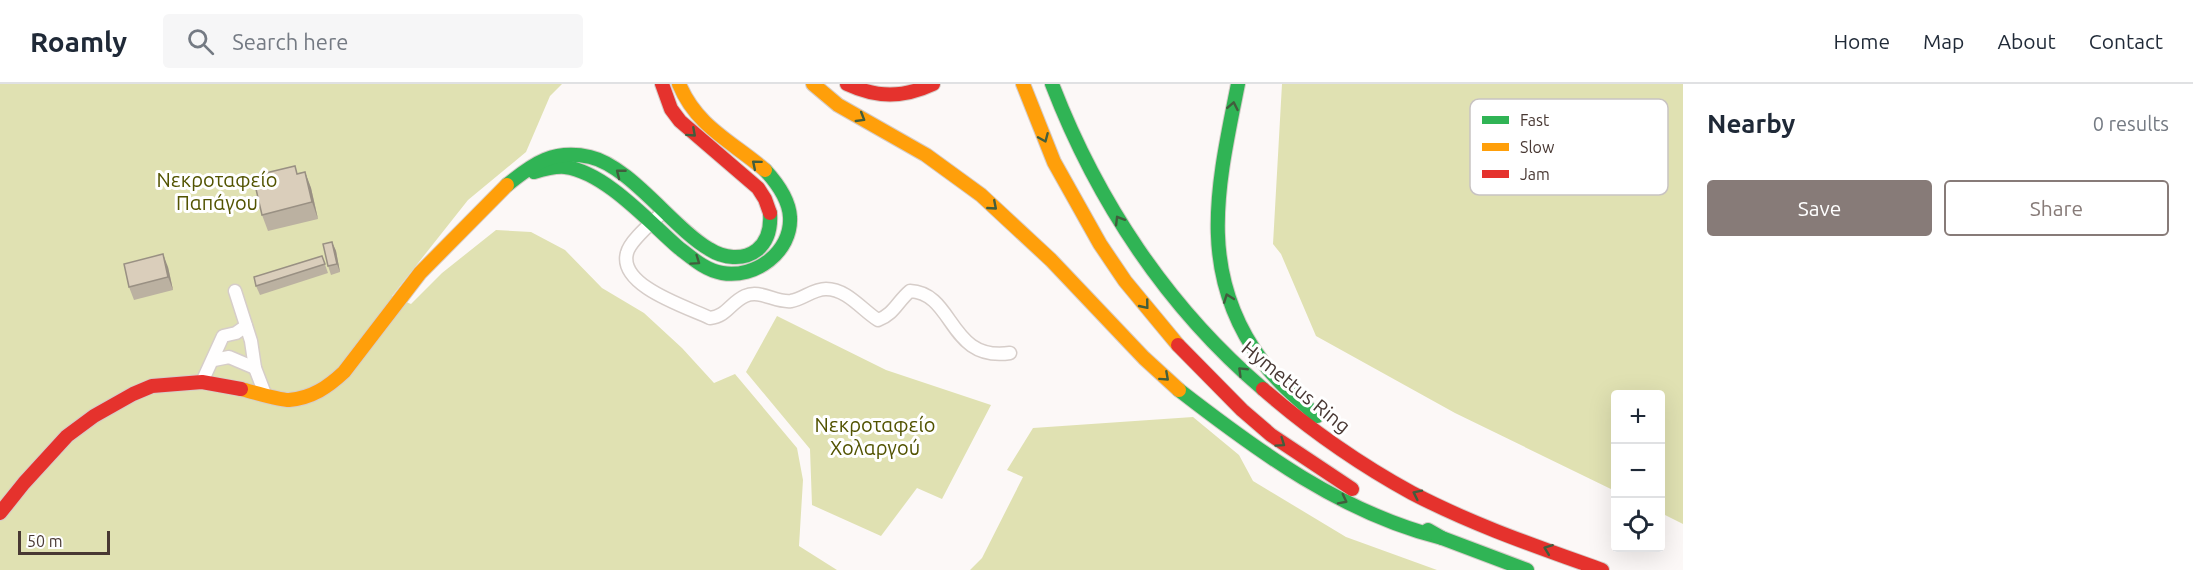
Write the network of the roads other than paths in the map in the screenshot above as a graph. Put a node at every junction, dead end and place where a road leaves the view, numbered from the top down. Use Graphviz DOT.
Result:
graph roads {
  1 [pos="662,84"];
  2 [pos="680,84"];
  3 [pos="813,84"];
  4 [pos="847,84"];
  5 [pos="933,84"];
  6 [pos="1023,84"];
  7 [pos="1052,84"];
  8 [pos="1238,84"];
  9 [pos="664,211"];
  10 [pos="470,224"];
  11 [pos="651,224"];
  12 [pos="235,291"];
  13 [pos="246,326"];
  14 [pos="1010,352"];
  15 [pos="214,360"];
  16 [pos="255,368"];
  17 [pos="202,382"];
  18 [pos="265,394"];
  19 [pos="1390,481"];
  20 [pos="0,513"];
  21 [pos="1442,538"];
  22 [pos="1527,570"];
  23 [pos="1602,570"];
  1 -- 9 [label="main road, one-way"];
  11 -- 2 [label="main road, one-way"];
  3 -- 21 [label="main road, one-way"];
  4 -- 5 [label="main road"];
  6 -- 21 [label="main road, one-way"];
  19 -- 7 [label="main road, Hymettus Ring, one-way"];
  19 -- 8 [label="main road, one-way"];
  9 -- 10 [label="main road, one-way"];
  9 -- 11 [label="street"];
  10 -- 11 [label="main road"];
  10 -- 18 [label="main road"];
  11 -- 14 [label="street"];
  12 -- 13 [label="street"];
  13 -- 15 [label="street"];
  13 -- 16 [label="street"];
  15 -- 16 [label="street"];
  15 -- 17 [label="street"];
  16 -- 18 [label="street"];
  17 -- 18 [label="main road"];
  17 -- 20 [label="main road"];
  23 -- 19 [label="main road, Hymettus Ring, one-way"];
  21 -- 22 [label="main road"];
}
